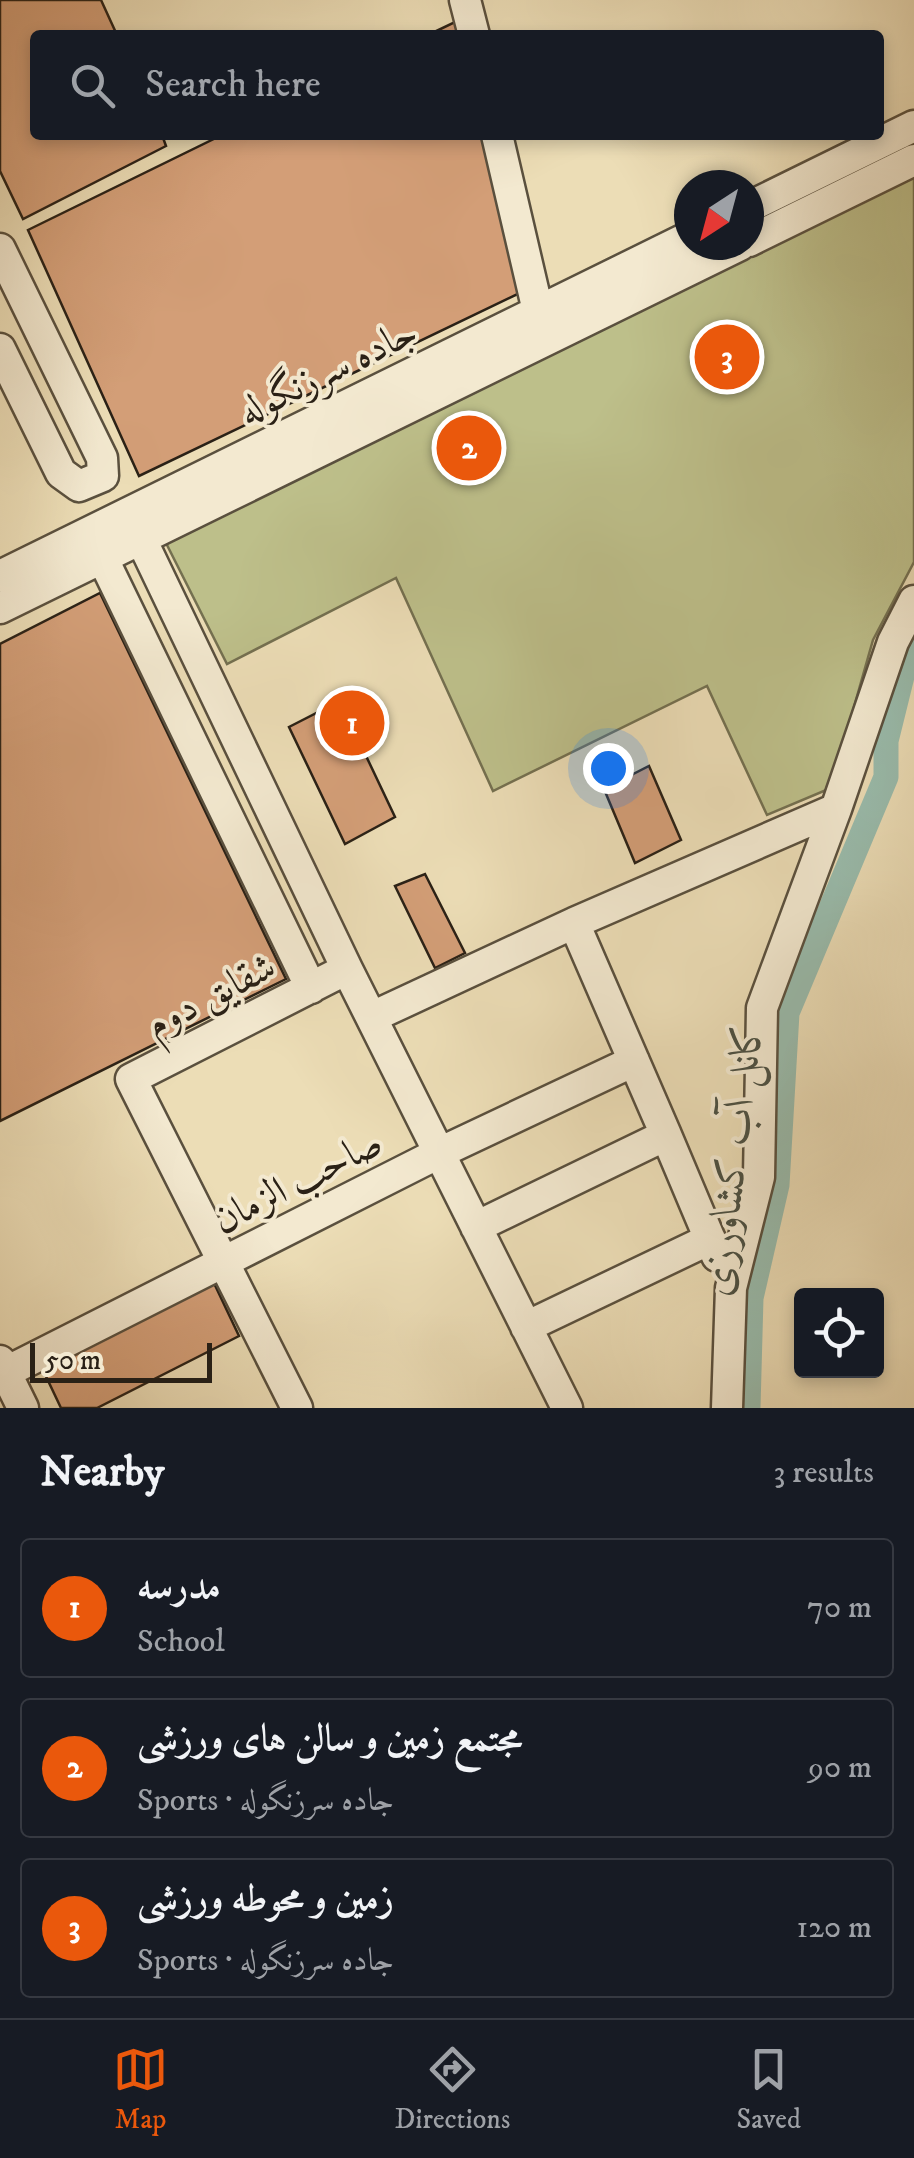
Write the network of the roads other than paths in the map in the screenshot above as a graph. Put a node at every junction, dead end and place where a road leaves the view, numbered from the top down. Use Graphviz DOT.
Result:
graph roads {
  1 [pos="465,0"];
  2 [pos="473,30"];
  3 [pos="914,126"];
  4 [pos="498,140"];
  5 [pos="914,160"];
  6 [pos="764,200"];
  7 [pos="764,234"];
  8 [pos="674,244"];
  9 [pos="0,249"];
  10 [pos="709,260"];
  11 [pos="538,311"];
  12 [pos="0,349"];
  13 [pos="141,539"];
  14 [pos="102,557"];
  15 [pos="0,576"];
  16 [pos="914,602"];
  17 [pos="0,608"];
  18 [pos="836,809"];
  19 [pos="574,923"];
  20 [pos="347,970"];
  21 [pos="311,988"];
  22 [pos="372,1018"];
  23 [pos="634,1062"];
  24 [pos="666,1135"];
  25 [pos="439,1154"];
  26 [pos="476,1227"];
  27 [pos="710,1239"];
  28 [pos="225,1260"];
  29 [pos="731,1288"];
  30 [pos="526,1327"];
  31 [pos="2,1370"];
  32 [pos="23,1408"];
  33 [pos="297,1408"];
  34 [pos="567,1408"];
  35 [pos="727,1408"];
  1 -- 2 [label="street"];
  3 -- 6 [label="street"];
  4 -- 11 [label="street"];
  5 -- 7 [label="street"];
  8 -- 11 [label="street, جاده سرزنگوله"];
  9 -- 12 [label="street"];
  10 -- 13 [label="street, جاده سرزنگوله"];
  11 -- 15 [label="street, جاده سرزنگوله"];
  13 -- 14 [label="street, جاده سرزنگوله"];
  13 -- 20 [label="street"];
  14 -- 17 [label="street, جاده سرزنگوله"];
  14 -- 21 [label="street"];
  16 -- 18 [label="street"];
  18 -- 19 [label="street"];
  18 -- 29 [label="street"];
  19 -- 22 [label="street"];
  19 -- 23 [label="street"];
  20 -- 21 [label="street, شقایق دوم"];
  20 -- 22 [label="street"];
  21 -- 28 [label="street, شقایق دوم"];
  22 -- 25 [label="street"];
  23 -- 24 [label="street"];
  23 -- 25 [label="street, صاحب الزمان"];
  24 -- 26 [label="street"];
  24 -- 27 [label="street"];
  25 -- 26 [label="street"];
  25 -- 28 [label="street, صاحب الزمان"];
  26 -- 30 [label="street"];
  27 -- 29 [label="street"];
  27 -- 30 [label="street"];
  28 -- 31 [label="street, صاحب الزمان"];
  28 -- 33 [label="street"];
  29 -- 35 [label="street"];
  30 -- 34 [label="street"];
  31 -- 32 [label="street"];
}
